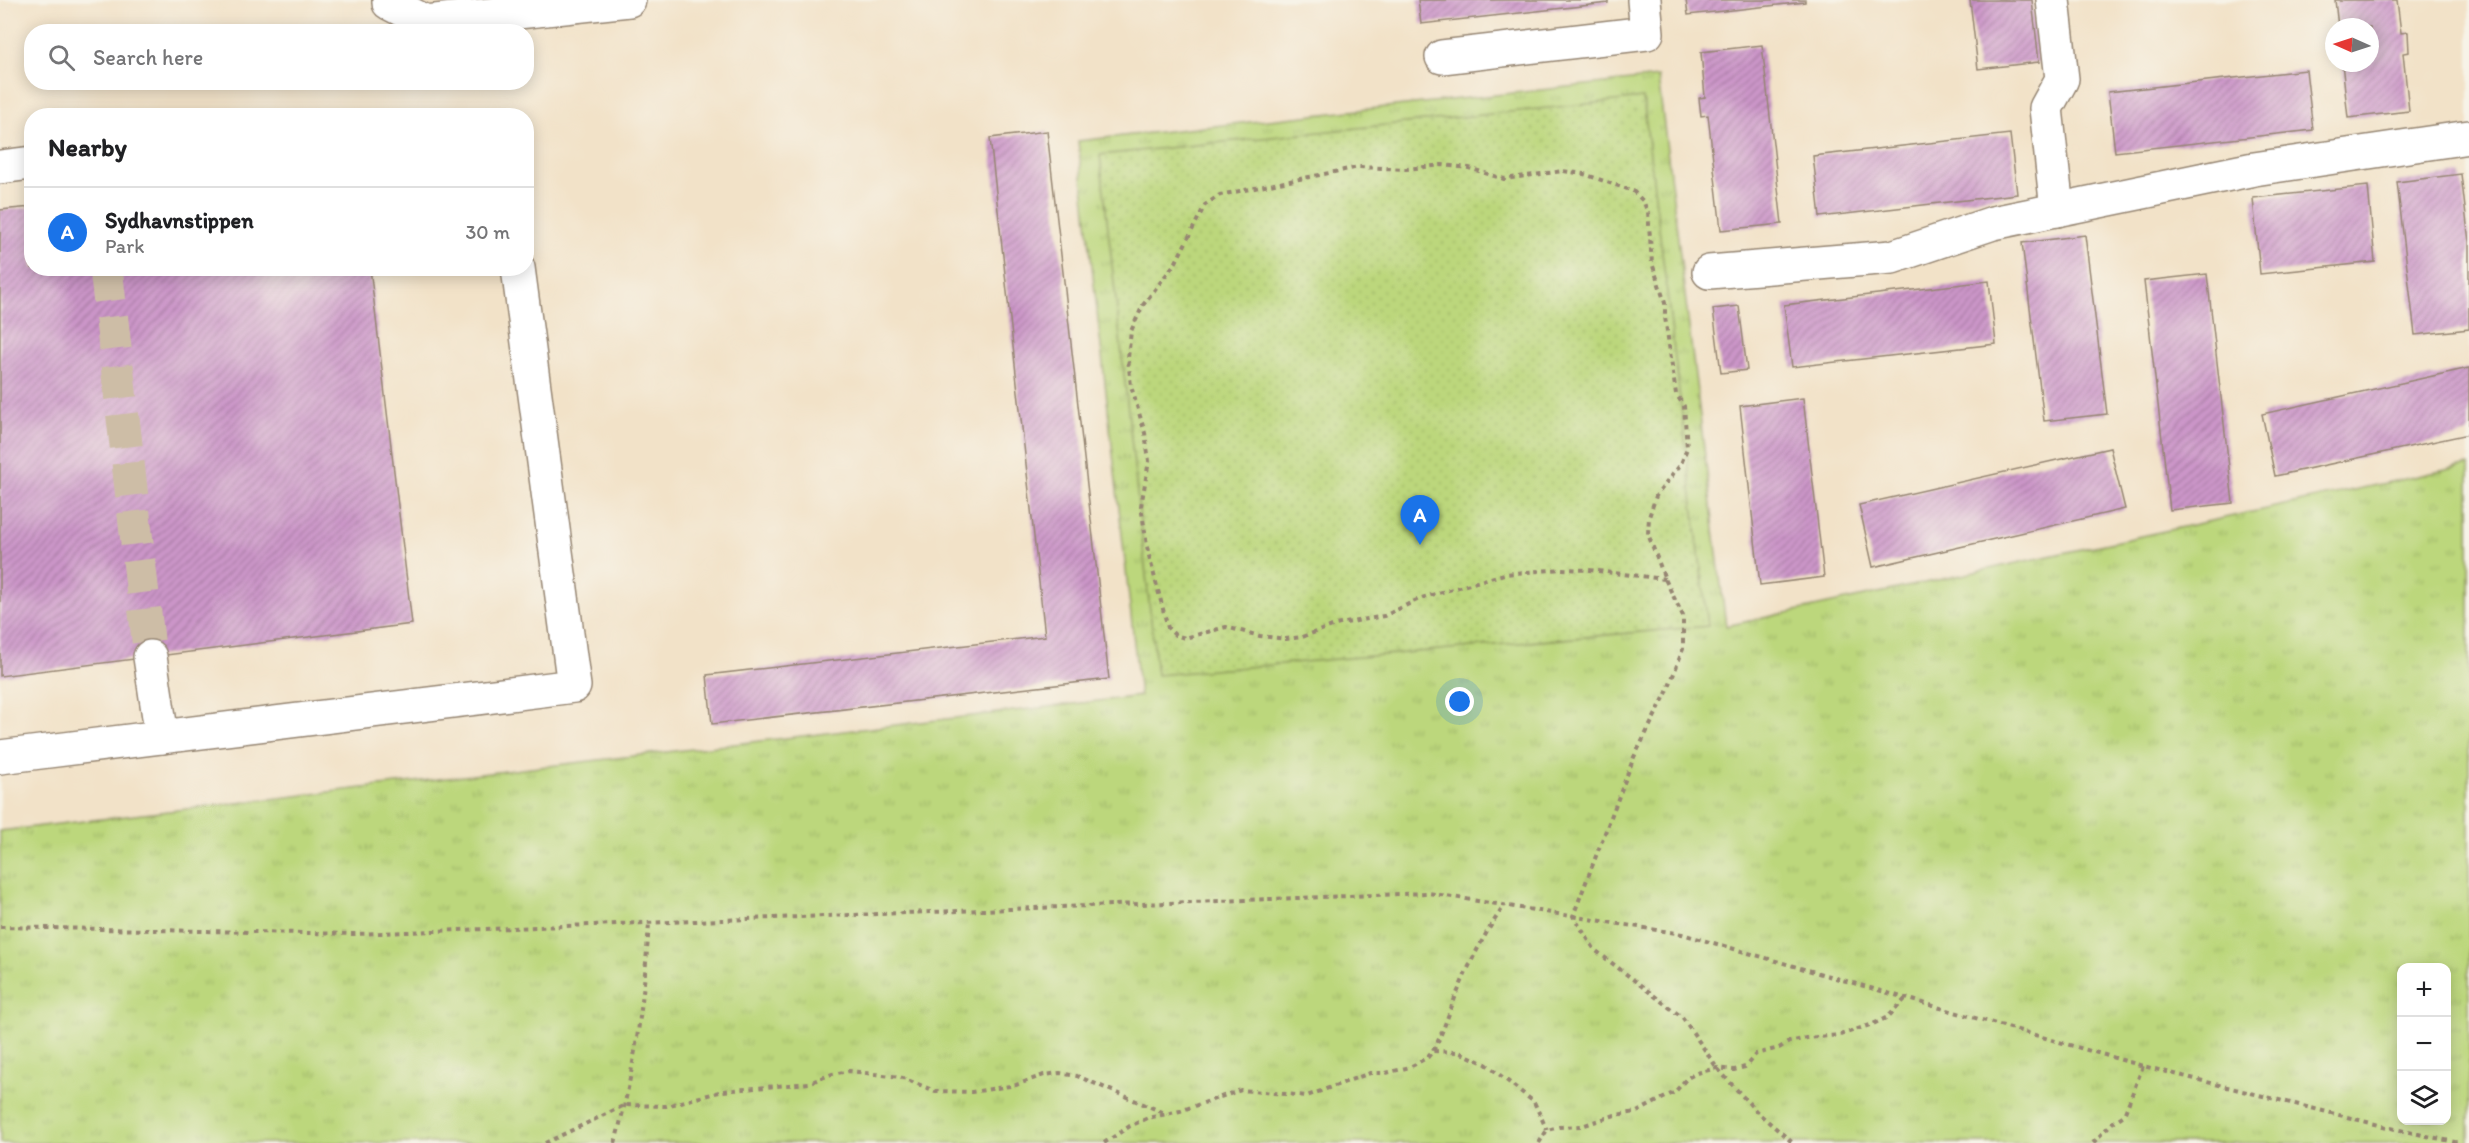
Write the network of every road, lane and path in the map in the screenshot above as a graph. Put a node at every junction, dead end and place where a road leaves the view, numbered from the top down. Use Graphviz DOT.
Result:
graph roads {
  1 [pos="389,0"];
  2 [pos="629,0"];
  3 [pos="1644,0"];
  4 [pos="2053,0"];
  5 [pos="1442,57"];
  6 [pos="2469,137"];
  7 [pos="24,165"];
  8 [pos="0,167"];
  9 [pos="2057,210"];
  10 [pos="1709,272"];
  11 [pos="519,276"];
  12 [pos="1665,579"];
  13 [pos="150,657"];
  14 [pos="162,737"];
  15 [pos="0,757"];
  16 [pos="1505,905"];
  17 [pos="1573,916"];
  18 [pos="649,923"];
  19 [pos="0,927"];
  20 [pos="1906,998"];
  21 [pos="1433,1051"];
  22 [pos="2143,1066"];
  23 [pos="1717,1068"];
  24 [pos="625,1106"];
  25 [pos="1167,1114"];
  26 [pos="1547,1130"];
  27 [pos="545,1143"];
  28 [pos="615,1143"];
  29 [pos="1104,1143"];
  30 [pos="1539,1143"];
  31 [pos="1793,1143"];
  32 [pos="2093,1143"];
  33 [pos="2459,1143"];
  1 -- 2 [label="lane"];
  3 -- 5 [label="lane"];
  4 -- 9 [label="lane"];
  6 -- 9 [label="lane"];
  7 -- 8 [label="lane"];
  9 -- 10 [label="lane"];
  11 -- 14 [label="lane"];
  12 -- 12 [label="path"];
  12 -- 17 [label="path"];
  13 -- 14 [label="lane"];
  14 -- 15 [label="lane"];
  16 -- 17 [label="path"];
  16 -- 18 [label="path"];
  16 -- 21 [label="path"];
  17 -- 20 [label="path"];
  17 -- 23 [label="path"];
  18 -- 19 [label="path"];
  18 -- 24 [label="path"];
  20 -- 22 [label="path"];
  20 -- 23 [label="path"];
  21 -- 25 [label="path"];
  21 -- 26 [label="path"];
  22 -- 32 [label="path"];
  22 -- 33 [label="path"];
  23 -- 26 [label="path"];
  23 -- 31 [label="path"];
  24 -- 25 [label="path"];
  24 -- 27 [label="path"];
  24 -- 28 [label="path"];
  25 -- 29 [label="path"];
  26 -- 30 [label="path"];
}
